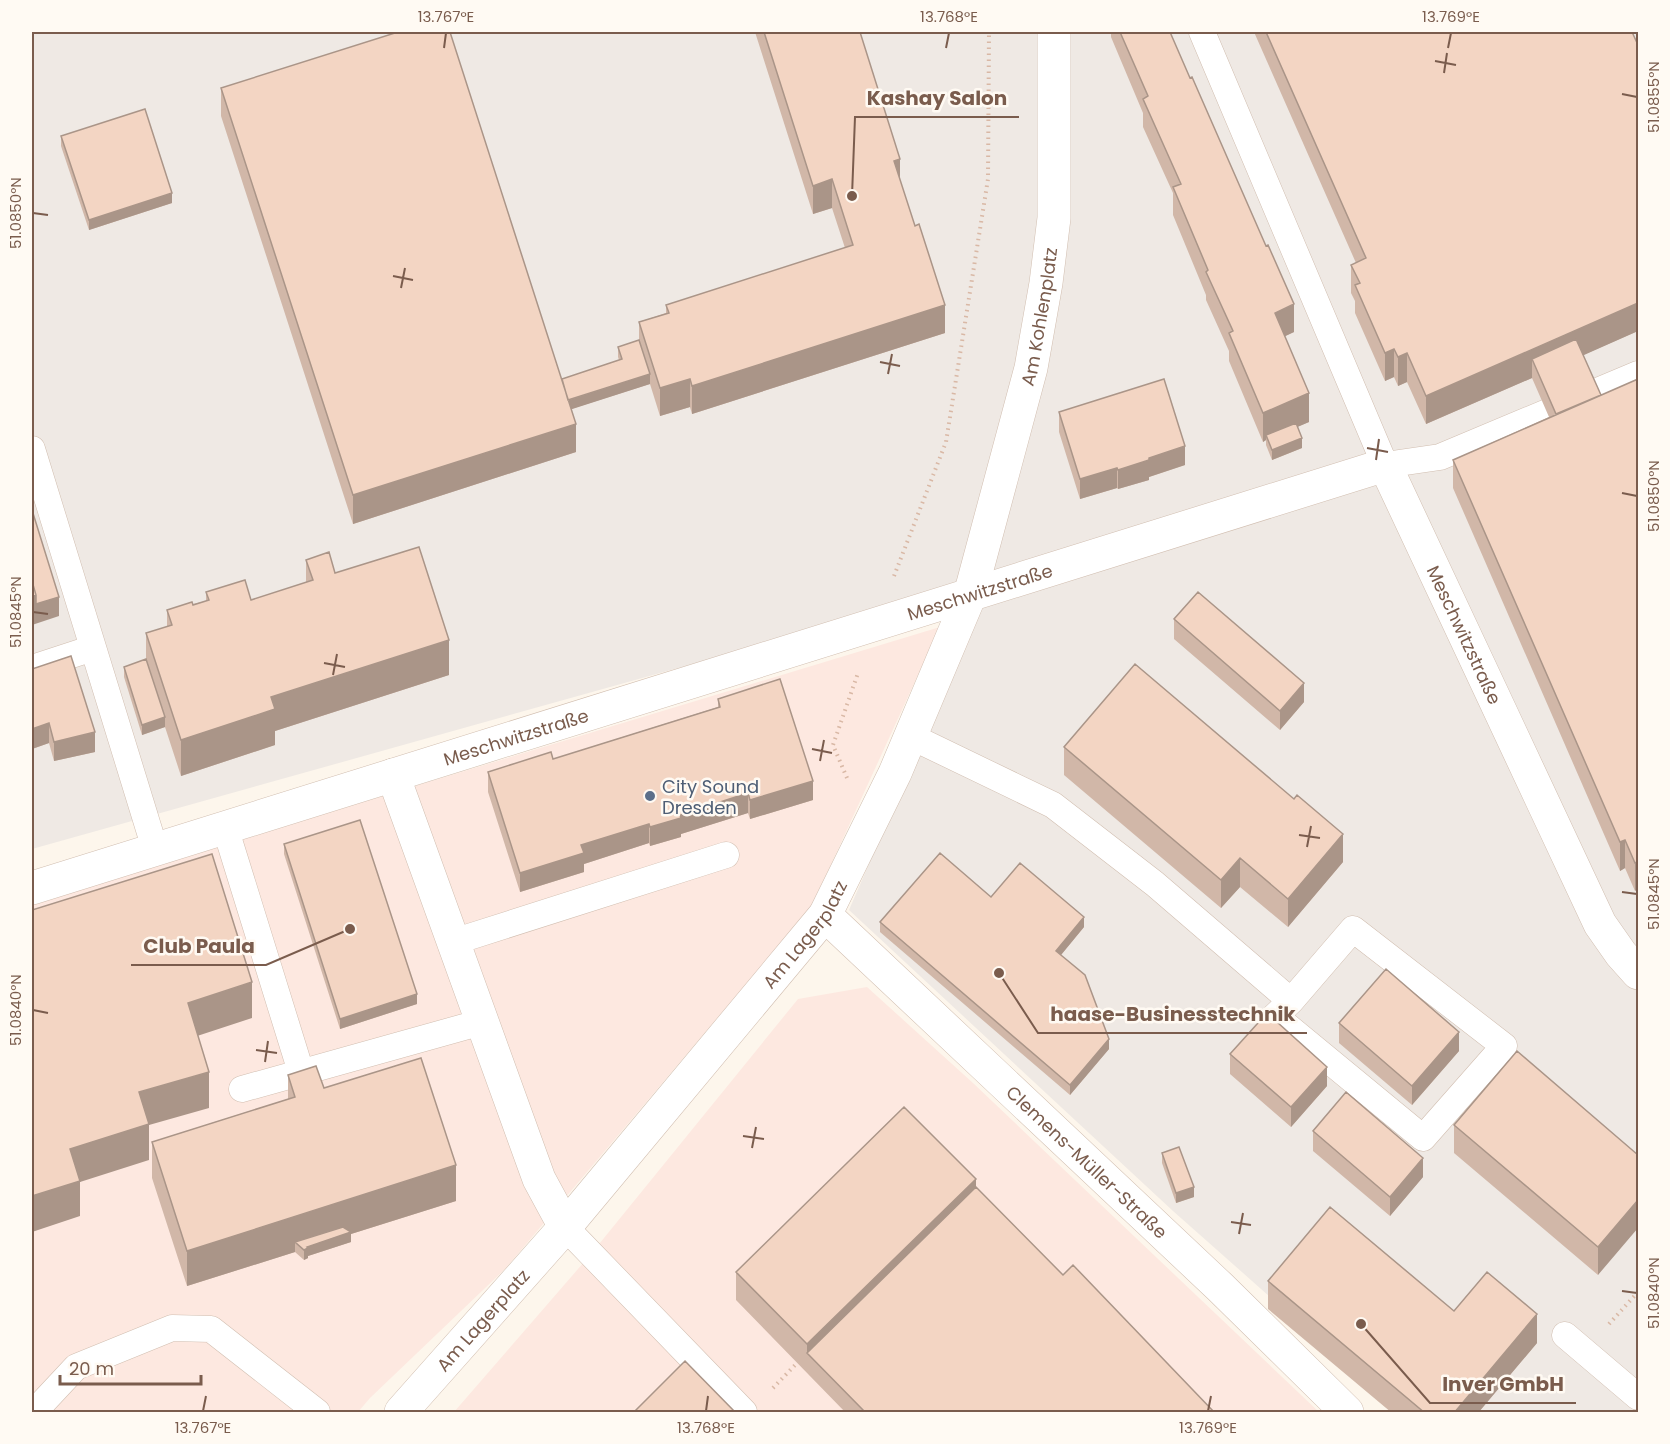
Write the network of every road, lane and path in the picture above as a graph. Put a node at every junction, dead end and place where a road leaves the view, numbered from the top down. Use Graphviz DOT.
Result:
graph roads {
  1 [pos="988,32"];
  2 [pos="1054,32"];
  3 [pos="1202,32"];
  4 [pos="1638,374"];
  5 [pos="32,449"];
  6 [pos="1385,465"];
  7 [pos="970,595"];
  8 [pos="875,624"];
  9 [pos="93,648"];
  10 [pos="32,668"];
  11 [pos="910,736"];
  12 [pos="393,776"];
  13 [pos="872,822"];
  14 [pos="225,827"];
  15 [pos="155,849"];
  16 [pos="726,855"];
  17 [pos="32,888"];
  18 [pos="825,915"];
  19 [pos="453,942"];
  20 [pos="1638,973"];
  21 [pos="1291,1001"];
  22 [pos="482,1022"];
  23 [pos="301,1072"];
  24 [pos="242,1089"];
  25 [pos="565,1227"];
  26 [pos="1565,1335"];
  27 [pos="1638,1397"];
  28 [pos="34,1413"];
  29 [pos="317,1413"];
  30 [pos="401,1413"];
  31 [pos="744,1413"];
  32 [pos="1347,1413"];
  1 -- 8 [label="path"];
  2 -- 7 [label="street, Am Kohlenplatz"];
  3 -- 6 [label="lane"];
  4 -- 6 [label="lane"];
  5 -- 9 [label="lane"];
  6 -- 7 [label="street, Meschwitzstraße"];
  6 -- 20 [label="street, Meschwitzstraße"];
  7 -- 8 [label="street, Meschwitzstraße"];
  7 -- 11 [label="street, Am Lagerplatz"];
  8 -- 12 [label="street, Meschwitzstraße"];
  8 -- 13 [label="path"];
  9 -- 10 [label="lane"];
  9 -- 15 [label="lane"];
  11 -- 13 [label="street, Am Lagerplatz"];
  11 -- 21 [label="lane"];
  12 -- 14 [label="street, Meschwitzstraße"];
  12 -- 19 [label="street"];
  13 -- 18 [label="street, Am Lagerplatz"];
  14 -- 15 [label="street, Meschwitzstraße"];
  14 -- 23 [label="lane"];
  15 -- 17 [label="street, Meschwitzstraße"];
  16 -- 19 [label="lane"];
  18 -- 25 [label="street, Am Lagerplatz"];
  18 -- 32 [label="street, Clemens-Müller-Straße"];
  19 -- 22 [label="street"];
  21 -- 21 [label="lane"];
  22 -- 23 [label="lane"];
  22 -- 25 [label="street"];
  23 -- 24 [label="lane"];
  25 -- 30 [label="street, Am Lagerplatz"];
  25 -- 31 [label="lane"];
  26 -- 27 [label="lane"];
  28 -- 29 [label="lane"];
}
